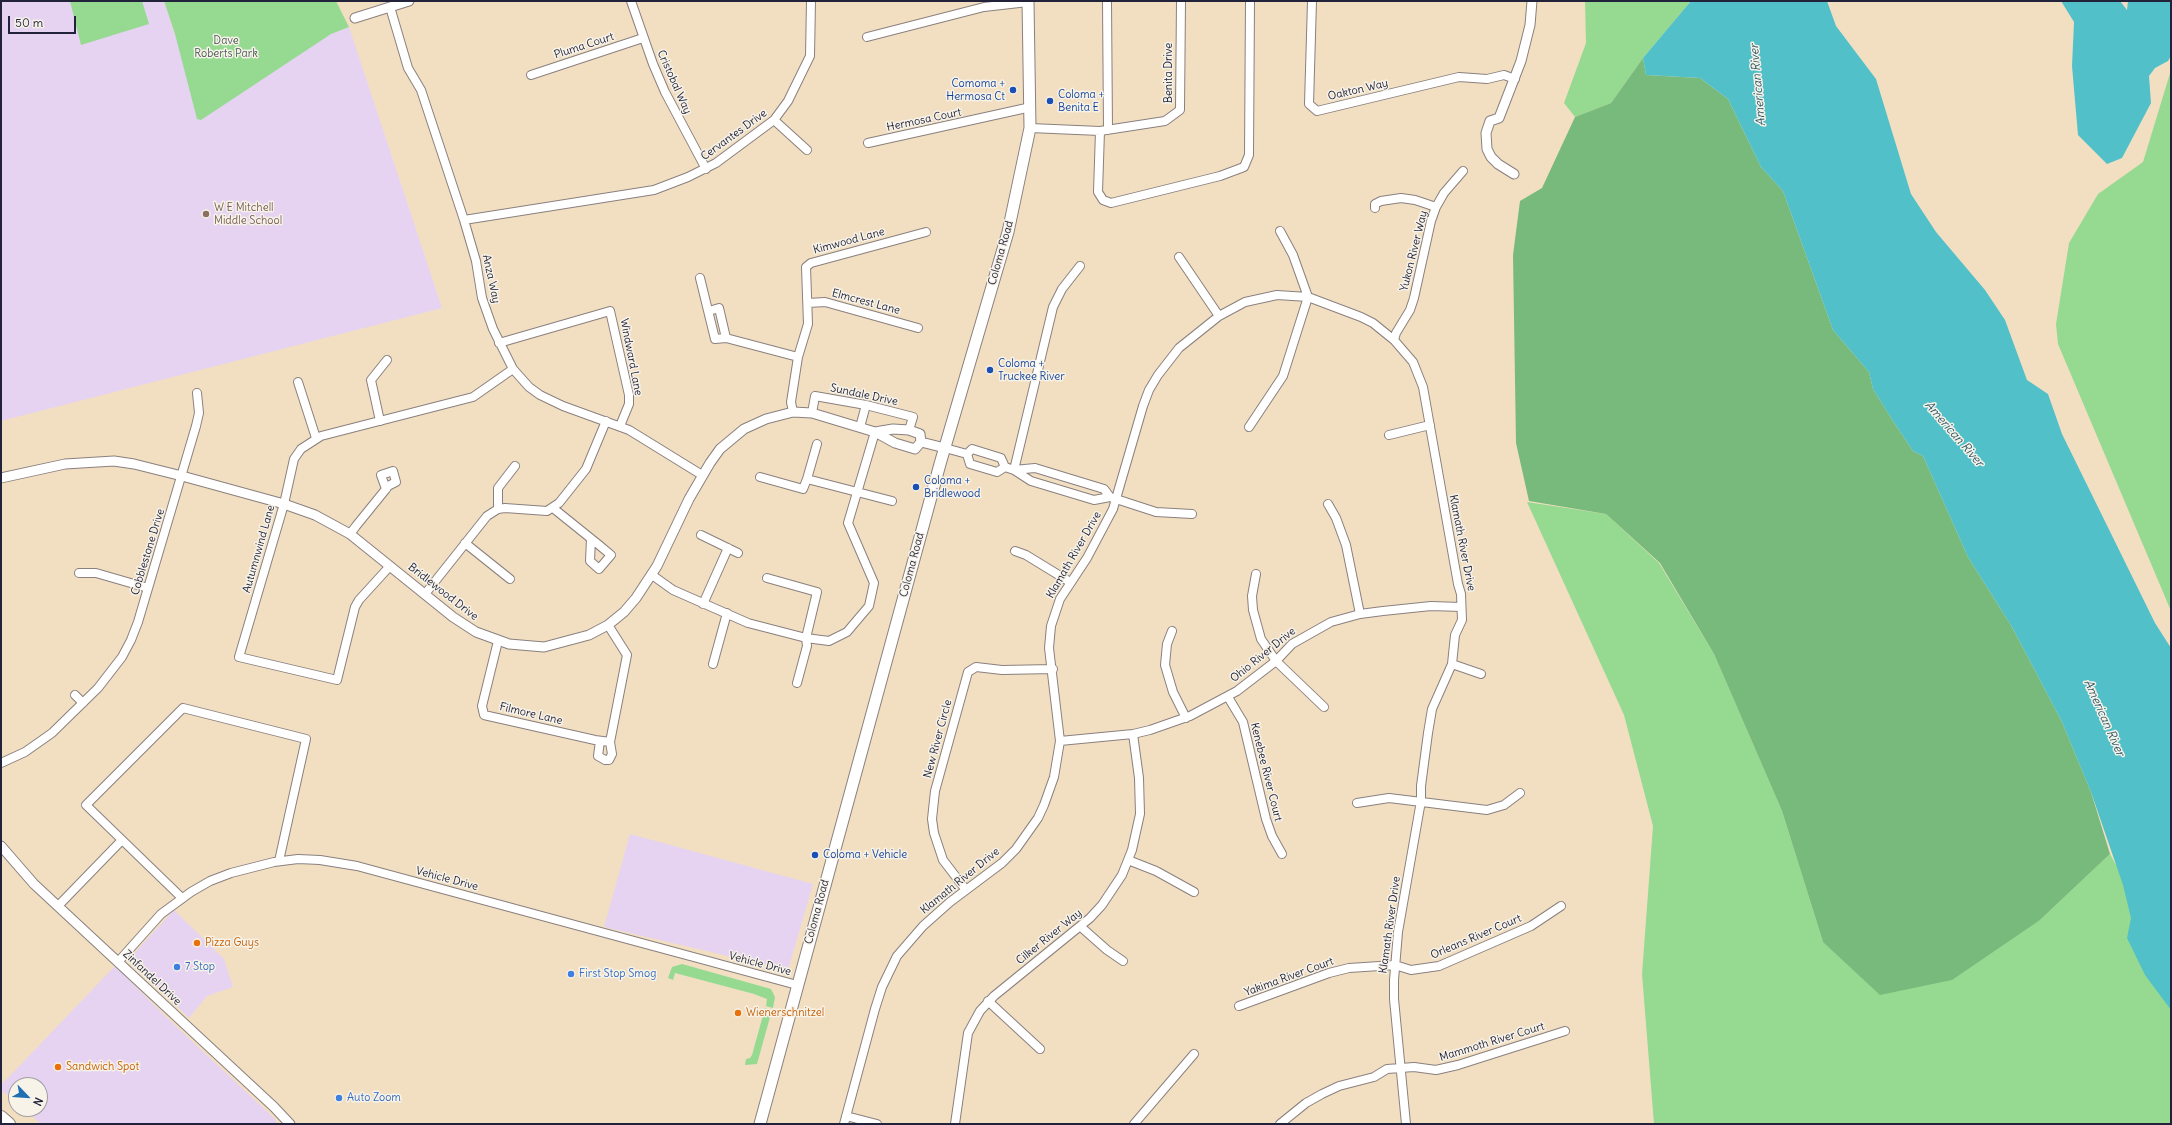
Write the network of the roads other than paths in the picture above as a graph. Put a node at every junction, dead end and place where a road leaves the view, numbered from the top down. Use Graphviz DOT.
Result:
graph roads {
  1 [pos="409,1"];
  2 [pos="631,1"];
  3 [pos="811,1"];
  4 [pos="1028,1"];
  5 [pos="1107,1"];
  6 [pos="1181,1"];
  7 [pos="1250,1"];
  8 [pos="1312,1"];
  9 [pos="1532,1"];
  10 [pos="390,7"];
  11 [pos="355,18"];
  12 [pos="867,37"];
  13 [pos="643,38"];
  14 [pos="531,75"];
  15 [pos="1515,79"];
  16 [pos="1031,107"];
  17 [pos="774,120"];
  18 [pos="1030,128"];
  19 [pos="1104,130"];
  20 [pos="868,143"];
  21 [pos="807,150"];
  22 [pos="706,169"];
  23 [pos="1463,171"];
  24 [pos="1514,174"];
  25 [pos="1436,207"];
  26 [pos="1375,208"];
  27 [pos="464,220"];
  28 [pos="1280,231"];
  29 [pos="926,232"];
  30 [pos="1179,257"];
  31 [pos="1080,266"];
  32 [pos="700,278"];
  33 [pos="1308,297"];
  34 [pos="808,303"];
  35 [pos="1219,316"];
  36 [pos="918,328"];
  37 [pos="1394,340"];
  38 [pos="499,343"];
  39 [pos="798,357"];
  40 [pos="387,360"];
  41 [pos="513,369"];
  42 [pos="298,382"];
  43 [pos="197,393"];
  44 [pos="866,405"];
  45 [pos="793,412"];
  46 [pos="812,413"];
  47 [pos="380,421"];
  48 [pos="606,421"];
  49 [pos="1430,425"];
  50 [pos="620,426"];
  51 [pos="860,427"];
  52 [pos="1249,427"];
  53 [pos="909,430"];
  54 [pos="874,432"];
  55 [pos="1389,435"];
  56 [pos="316,438"];
  57 [pos="921,442"];
  58 [pos="817,444"];
  59 [pos="945,448"];
  60 [pos="967,454"];
  61 [pos="514,466"];
  62 [pos="1005,467"];
  63 [pos="1014,470"];
  64 [pos="702,475"];
  65 [pos="182,476"];
  66 [pos="760,477"];
  67 [pos="1,478"];
  68 [pos="807,479"];
  69 [pos="386,489"];
  70 [pos="856,492"];
  71 [pos="1114,498"];
  72 [pos="892,501"];
  73 [pos="284,504"];
  74 [pos="1328,504"];
  75 [pos="552,508"];
  76 [pos="498,509"];
  77 [pos="1192,514"];
  78 [pos="350,534"];
  79 [pos="701,535"];
  80 [pos="591,539"];
  81 [pos="465,543"];
  82 [pos="728,548"];
  83 [pos="1015,551"];
  84 [pos="738,553"];
  85 [pos="390,566"];
  86 [pos="79,573"];
  87 [pos="1256,574"];
  88 [pos="652,575"];
  89 [pos="767,578"];
  90 [pos="510,579"];
  91 [pos="1070,582"];
  92 [pos="148,588"];
  93 [pos="425,594"];
  94 [pos="703,604"];
  95 [pos="1461,607"];
  96 [pos="727,613"];
  97 [pos="1360,614"];
  98 [pos="608,625"];
  99 [pos="1172,631"];
  100 [pos="806,638"];
  101 [pos="498,641"];
  102 [pos="1276,661"];
  103 [pos="713,664"];
  104 [pos="1452,664"];
  105 [pos="1052,669"];
  106 [pos="1481,674"];
  107 [pos="797,682"];
  108 [pos="75,695"];
  109 [pos="1228,697"];
  110 [pos="83,703"];
  111 [pos="1324,708"];
  112 [pos="1186,718"];
  113 [pos="1133,734"];
  114 [pos="600,741"];
  115 [pos="1060,741"];
  116 [pos="610,742"];
  117 [pos="1,763"];
  118 [pos="1520,793"];
  119 [pos="1421,801"];
  120 [pos="1357,804"];
  121 [pos="122,840"];
  122 [pos="1,846"];
  123 [pos="1282,854"];
  124 [pos="1128,860"];
  125 [pos="279,861"];
  126 [pos="966,890"];
  127 [pos="1194,892"];
  128 [pos="182,898"];
  129 [pos="58,906"];
  130 [pos="1561,906"];
  131 [pos="1081,926"];
  132 [pos="1123,961"];
  133 [pos="118,962"];
  134 [pos="1395,965"];
  135 [pos="797,985"];
  136 [pos="988,1001"];
  137 [pos="1239,1006"];
  138 [pos="1565,1031"];
  139 [pos="1040,1049"];
  140 [pos="1194,1054"];
  141 [pos="1400,1067"];
  142 [pos="1,1117"];
  143 [pos="845,1120"];
  144 [pos="9,1124"];
  145 [pos="290,1124"];
  146 [pos="760,1124"];
  147 [pos="877,1124"];
  148 [pos="955,1124"];
  149 [pos="1134,1124"];
  150 [pos="1280,1124"];
  151 [pos="1406,1124"];
  1 -- 10 [label="street"];
  2 -- 13 [label="street, Cristobal Way"];
  3 -- 17 [label="street, Cervantes Drive"];
  4 -- 12 [label="street"];
  4 -- 16 [label="main road, Coloma Road"];
  5 -- 19 [label="street"];
  6 -- 19 [label="street, Benita Drive"];
  7 -- 19 [label="street"];
  8 -- 15 [label="street, Oakton Way"];
  9 -- 15 [label="street"];
  10 -- 11 [label="street"];
  10 -- 27 [label="street, Anza Way"];
  13 -- 14 [label="street, Pluma Court"];
  13 -- 22 [label="street, Cristobal Way"];
  15 -- 24 [label="street"];
  16 -- 18 [label="main road, Coloma Road"];
  16 -- 20 [label="street, Hermosa Court"];
  17 -- 21 [label="street"];
  17 -- 22 [label="street, Cervantes Drive"];
  18 -- 19 [label="street, Benita Drive"];
  18 -- 59 [label="main road, Coloma Road"];
  22 -- 27 [label="street, Cervantes Drive"];
  23 -- 25 [label="street, Yukon River Way"];
  25 -- 26 [label="street"];
  25 -- 37 [label="street, Yukon River Way"];
  27 -- 38 [label="street, Anza Way"];
  28 -- 33 [label="street"];
  29 -- 34 [label="street, Kimwood Lane"];
  30 -- 35 [label="street"];
  31 -- 63 [label="street"];
  32 -- 39 [label="street"];
  33 -- 35 [label="street, Klamath River Drive"];
  33 -- 37 [label="street, Klamath River Drive"];
  33 -- 52 [label="street"];
  34 -- 36 [label="street, Elmcrest Lane"];
  34 -- 39 [label="street, Kimwood Lane"];
  35 -- 71 [label="street, Klamath River Drive"];
  37 -- 49 [label="street, Klamath River Drive"];
  38 -- 41 [label="street, Anza Way"];
  38 -- 50 [label="street, Windward Lane"];
  39 -- 45 [label="street, Kimwood Lane"];
  40 -- 47 [label="street"];
  41 -- 47 [label="street, Autumnwind Lane"];
  41 -- 48 [label="street, Anza Way"];
  42 -- 56 [label="street"];
  43 -- 65 [label="street, Cobblestone Drive"];
  44 -- 46 [label="street, Sundale Drive"];
  44 -- 51 [label="street"];
  44 -- 53 [label="street, Sundale Drive"];
  45 -- 46 [label="street, Bridlewood Drive"];
  45 -- 64 [label="street, Bridlewood Drive"];
  46 -- 51 [label="street, Bridlewood Drive"];
  47 -- 56 [label="street, Autumnwind Lane"];
  48 -- 50 [label="street, Anza Way"];
  48 -- 75 [label="street"];
  49 -- 55 [label="street"];
  49 -- 95 [label="street, Klamath River Drive"];
  50 -- 64 [label="street, Anza Way"];
  51 -- 54 [label="street, Bridlewood Drive"];
  53 -- 54 [label="street, Bridlewood Drive"];
  53 -- 57 [label="street"];
  54 -- 57 [label="street, Bridlewood Drive"];
  54 -- 70 [label="street"];
  56 -- 73 [label="street, Autumnwind Lane"];
  57 -- 59 [label="street"];
  58 -- 68 [label="street"];
  59 -- 60 [label="street"];
  59 -- 135 [label="main road, Coloma Road"];
  60 -- 62 [label="street"];
  60 -- 62 [label="street"];
  61 -- 76 [label="street"];
  62 -- 63 [label="street"];
  63 -- 71 [label="street"];
  63 -- 71 [label="street"];
  64 -- 88 [label="street, Bridlewood Drive"];
  65 -- 67 [label="street, Bridlewood Drive"];
  65 -- 73 [label="street, Bridlewood Drive"];
  65 -- 92 [label="street, Cobblestone Drive"];
  66 -- 68 [label="street"];
  68 -- 70 [label="street"];
  69 -- 78 [label="street"];
  70 -- 72 [label="street"];
  70 -- 100 [label="street"];
  71 -- 77 [label="street"];
  71 -- 91 [label="street, Klamath River Drive"];
  73 -- 78 [label="street, Bridlewood Drive"];
  73 -- 85 [label="street, Autumnwind Lane"];
  74 -- 97 [label="street"];
  75 -- 76 [label="street"];
  75 -- 80 [label="street"];
  76 -- 81 [label="street"];
  78 -- 85 [label="street, Bridlewood Drive"];
  79 -- 82 [label="street"];
  81 -- 90 [label="street"];
  81 -- 93 [label="street"];
  82 -- 84 [label="street"];
  82 -- 94 [label="street"];
  83 -- 91 [label="street"];
  85 -- 93 [label="street, Bridlewood Drive"];
  86 -- 92 [label="street"];
  87 -- 102 [label="street"];
  88 -- 94 [label="street"];
  88 -- 98 [label="street, Bridlewood Drive"];
  89 -- 100 [label="street"];
  91 -- 105 [label="street, Klamath River Drive"];
  92 -- 110 [label="street, Cobblestone Drive"];
  93 -- 101 [label="street, Bridlewood Drive"];
  94 -- 96 [label="street"];
  95 -- 97 [label="street, Ohio River Drive"];
  95 -- 104 [label="street, Klamath River Drive"];
  96 -- 100 [label="street"];
  96 -- 103 [label="street"];
  97 -- 102 [label="street, Ohio River Drive"];
  98 -- 101 [label="street, Bridlewood Drive"];
  98 -- 116 [label="street"];
  99 -- 112 [label="street"];
  100 -- 107 [label="street"];
  101 -- 114 [label="street, Filmore Lane"];
  102 -- 109 [label="street, Ohio River Drive"];
  102 -- 111 [label="street"];
  104 -- 106 [label="street"];
  104 -- 119 [label="street, Klamath River Drive"];
  105 -- 115 [label="street, Klamath River Drive"];
  105 -- 126 [label="street, New River Circle"];
  108 -- 110 [label="street"];
  109 -- 112 [label="street, Ohio River Drive"];
  109 -- 123 [label="street, Kenebee River Court"];
  110 -- 117 [label="street, Cobblestone Drive"];
  112 -- 113 [label="street, Ohio River Drive"];
  113 -- 115 [label="street, Ohio River Drive"];
  113 -- 124 [label="street, Cilker River Way"];
  114 -- 116 [label="street, Filmore Lane"];
  114 -- 116 [label="street"];
  115 -- 126 [label="street, Klamath River Drive"];
  118 -- 119 [label="street"];
  119 -- 120 [label="street"];
  119 -- 134 [label="street, Klamath River Drive"];
  121 -- 125 [label="street"];
  121 -- 128 [label="street"];
  121 -- 129 [label="street"];
  122 -- 129 [label="street, Zinfandel Drive"];
  124 -- 127 [label="street"];
  124 -- 131 [label="street, Cilker River Way"];
  125 -- 128 [label="street, Vehicle Drive"];
  125 -- 135 [label="street, Vehicle Drive"];
  126 -- 143 [label="street, Klamath River Drive"];
  128 -- 133 [label="street, Vehicle Drive"];
  129 -- 133 [label="street, Zinfandel Drive"];
  130 -- 134 [label="street, Orleans River Court"];
  131 -- 132 [label="street"];
  131 -- 136 [label="street, Cilker River Way"];
  133 -- 145 [label="street, Zinfandel Drive"];
  134 -- 137 [label="street, Yakima River Court"];
  134 -- 141 [label="street, Klamath River Drive"];
  135 -- 146 [label="main road, Coloma Road"];
  136 -- 139 [label="street"];
  136 -- 148 [label="street, Cilker River Way"];
  138 -- 141 [label="street, Mammoth River Court"];
  140 -- 149 [label="street"];
  141 -- 150 [label="street, Mammoth River Court"];
  141 -- 151 [label="street, Klamath River Drive"];
  142 -- 144 [label="main road"];
  143 -- 147 [label="street"];
}
